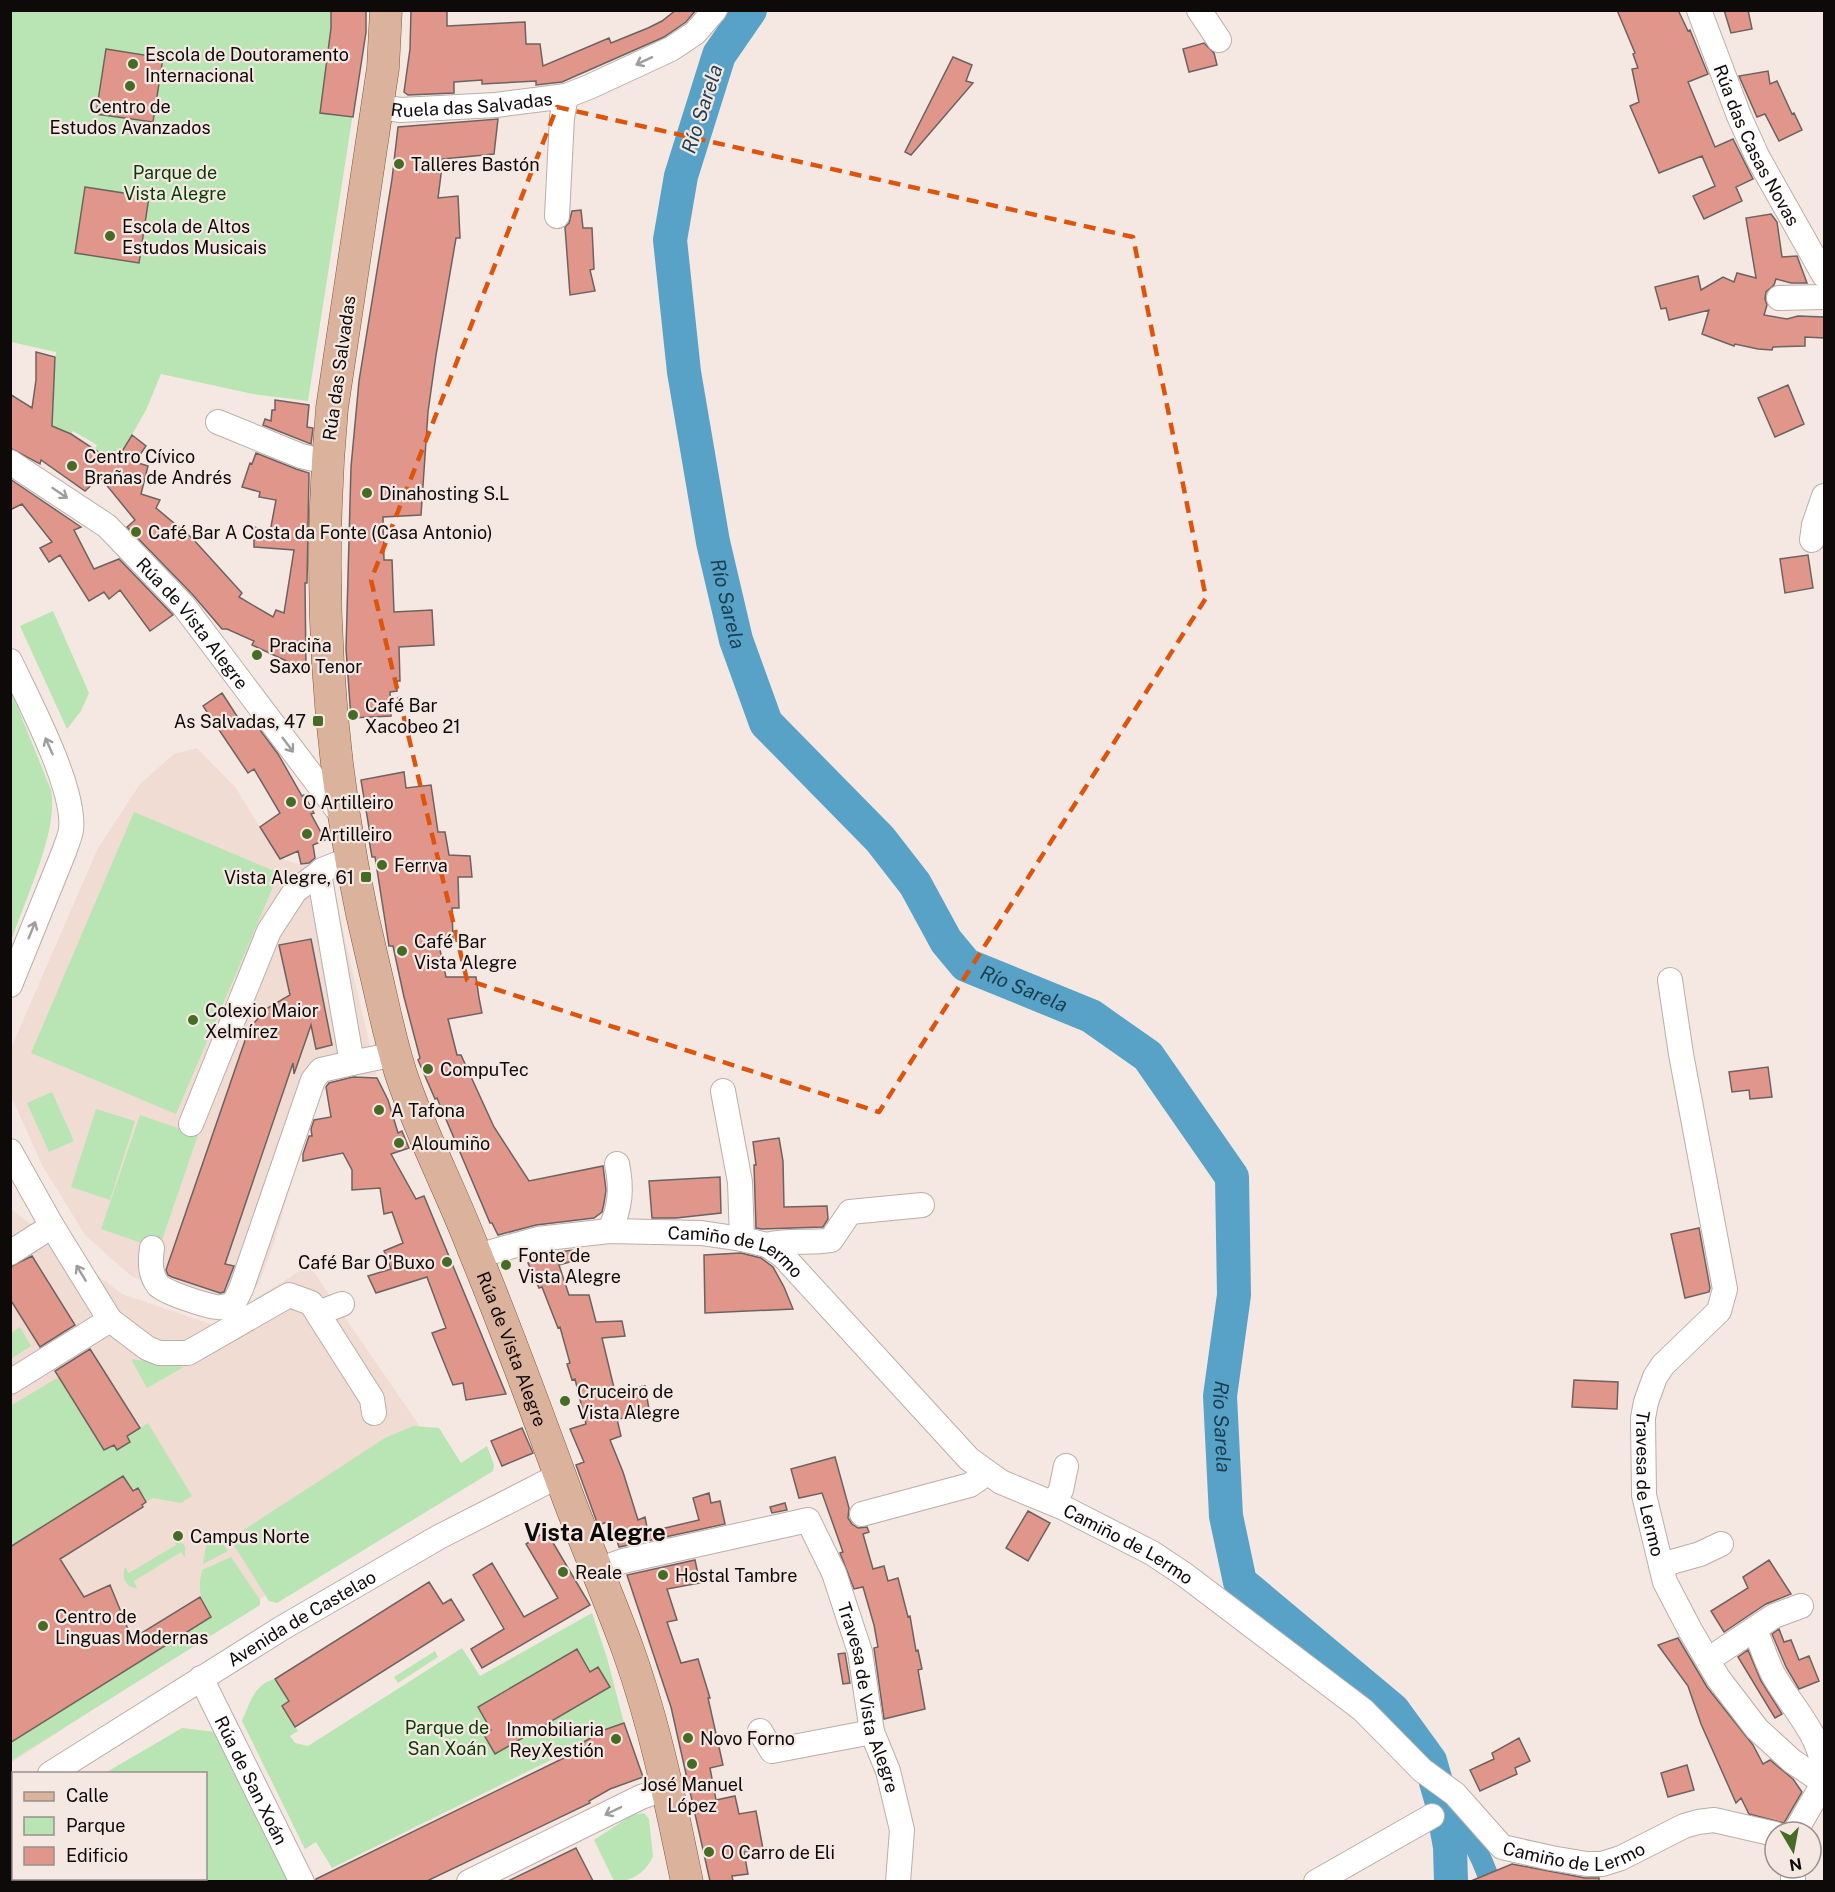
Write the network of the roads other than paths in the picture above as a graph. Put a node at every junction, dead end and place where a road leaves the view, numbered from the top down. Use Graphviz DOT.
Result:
graph roads {
  1 [pos="387,10"];
  2 [pos="715,10"];
  3 [pos="1199,10"];
  4 [pos="1699,10"];
  5 [pos="1219,40"];
  6 [pos="566,96"];
  7 [pos="378,107"];
  8 [pos="557,216"];
  9 [pos="1824,275"];
  10 [pos="1824,297"];
  11 [pos="1779,298"];
  12 [pos="218,422"];
  13 [pos="10,462"];
  14 [pos="327,462"];
  15 [pos="1824,496"];
  16 [pos="1812,540"];
  17 [pos="10,662"];
  18 [pos="332,728"];
  19 [pos="343,817"];
  20 [pos="350,859"];
  21 [pos="319,873"];
  22 [pos="1670,980"];
  23 [pos="10,985"];
  24 [pos="395,1054"];
  25 [pos="352,1063"];
  26 [pos="723,1090"];
  27 [pos="191,1124"];
  28 [pos="10,1151"];
  29 [pos="617,1164"];
  30 [pos="922,1205"];
  31 [pos="52,1226"];
  32 [pos="609,1231"];
  33 [pos="742,1239"];
  34 [pos="782,1241"];
  35 [pos="152,1248"];
  36 [pos="10,1252"];
  37 [pos="477,1256"];
  38 [pos="342,1304"];
  39 [pos="318,1314"];
  40 [pos="110,1320"];
  41 [pos="10,1382"];
  42 [pos="374,1413"];
  43 [pos="1066,1466"];
  44 [pos="987,1473"];
  45 [pos="560,1475"];
  46 [pos="1054,1503"];
  47 [pos="862,1514"];
  48 [pos="1721,1544"];
  49 [pos="1661,1565"];
  50 [pos="596,1571"];
  51 [pos="1801,1606"];
  52 [pos="1755,1630"];
  53 [pos="1709,1659"];
  54 [pos="201,1678"];
  55 [pos="760,1731"];
  56 [pos="872,1732"];
  57 [pos="52,1772"];
  58 [pos="1824,1782"];
  59 [pos="667,1788"];
  60 [pos="1432,1816"];
  61 [pos="1802,1820"];
  62 [pos="1763,1831"];
  63 [pos="302,1881"];
  64 [pos="469,1881"];
  65 [pos="686,1881"];
  66 [pos="898,1881"];
  67 [pos="1316,1881"];
  1 -- 7 [label="main road, Rúa das Salvadas"];
  2 -- 6 [label="street, Ruela das Salvadas, one-way"];
  3 -- 5 [label="street"];
  4 -- 9 [label="street, Rúa das Casas Novas"];
  6 -- 7 [label="street, Ruela das Salvadas"];
  6 -- 8 [label="street"];
  7 -- 14 [label="main road, Rúa das Salvadas"];
  10 -- 11 [label="street"];
  12 -- 14 [label="street"];
  13 -- 19 [label="street, Rúa de Vista Alegre, one-way"];
  14 -- 18 [label="main road, Rúa das Salvadas"];
  15 -- 16 [label="street"];
  23 -- 17 [label="street, one-way"];
  18 -- 19 [label="main road, Rúa de Vista Alegre"];
  19 -- 20 [label="main road, Rúa de Vista Alegre"];
  20 -- 21 [label="street"];
  20 -- 24 [label="main road, Rúa de Vista Alegre"];
  21 -- 25 [label="street"];
  21 -- 27 [label="street"];
  22 -- 49 [label="street, Travesa de Lermo"];
  24 -- 25 [label="street"];
  24 -- 37 [label="main road, Rúa de Vista Alegre"];
  25 -- 35 [label="street"];
  26 -- 33 [label="street"];
  28 -- 31 [label="street"];
  29 -- 32 [label="street"];
  30 -- 34 [label="street"];
  31 -- 36 [label="street"];
  40 -- 31 [label="street, one-way"];
  32 -- 33 [label="street, Camiño de Lermo"];
  32 -- 37 [label="street, Camiño de Lermo"];
  33 -- 34 [label="street, Camiño de Lermo"];
  34 -- 44 [label="street, Camiño de Lermo"];
  37 -- 45 [label="main road, Rúa de Vista Alegre"];
  38 -- 39 [label="street"];
  39 -- 40 [label="street"];
  39 -- 42 [label="street"];
  40 -- 41 [label="street"];
  43 -- 46 [label="street"];
  44 -- 46 [label="street, Camiño de Lermo"];
  44 -- 47 [label="street"];
  45 -- 50 [label="main road, Rúa de Vista Alegre"];
  45 -- 54 [label="street, Avenida de Castelao"];
  46 -- 62 [label="street, Camiño de Lermo"];
  48 -- 49 [label="street"];
  49 -- 53 [label="street, Travesa de Lermo"];
  50 -- 56 [label="street, Travesa de Vista Alegre"];
  50 -- 59 [label="main road, Rúa de Vista Alegre"];
  51 -- 52 [label="street"];
  52 -- 53 [label="street"];
  52 -- 58 [label="street"];
  53 -- 58 [label="street, Travesa de Lermo"];
  54 -- 57 [label="street, Avenida de Castelao"];
  54 -- 63 [label="street, Rúa de San Xoán"];
  55 -- 56 [label="street"];
  56 -- 66 [label="street, Travesa de Vista Alegre"];
  58 -- 61 [label="street"];
  59 -- 64 [label="street, one-way"];
  59 -- 65 [label="main road, Rúa de Vista Alegre"];
  60 -- 67 [label="street"];
}
